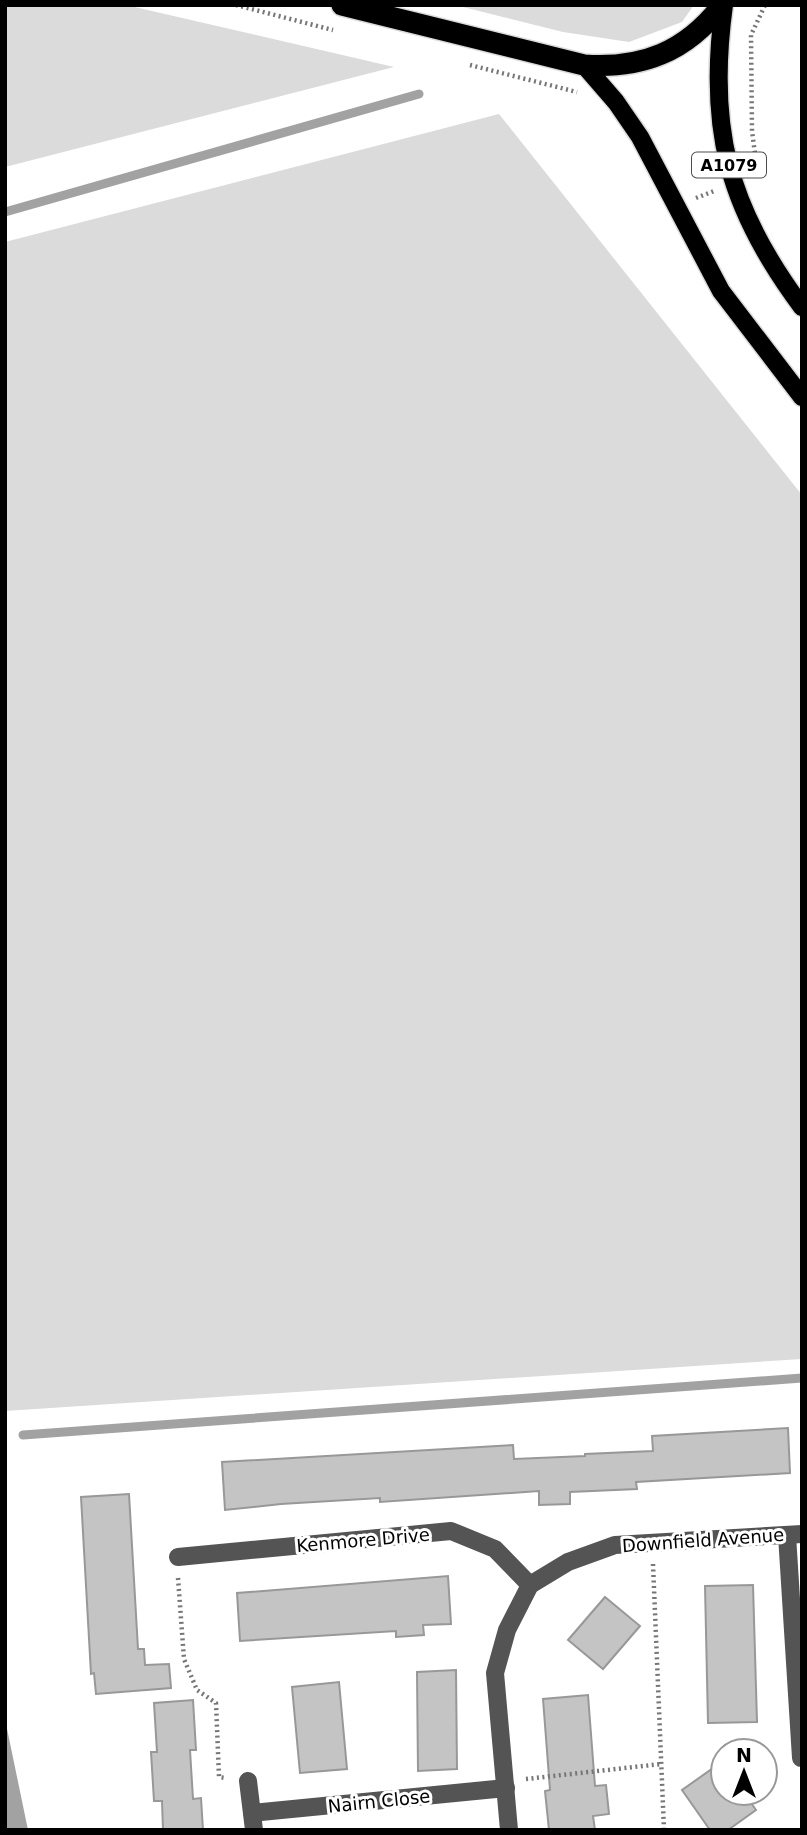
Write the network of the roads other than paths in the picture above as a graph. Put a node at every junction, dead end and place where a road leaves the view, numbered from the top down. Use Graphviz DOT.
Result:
graph roads {
  1 [pos="342,5"];
  2 [pos="723,5"];
  3 [pos="583,65"];
  4 [pos="802,307"];
  5 [pos="802,397"];
  6 [pos="794,1534"];
  7 [pos="178,1557"];
  8 [pos="530,1584"];
  9 [pos="801,1758"];
  10 [pos="248,1781"];
  11 [pos="506,1788"];
  12 [pos="253,1821"];
  13 [pos="509,1830"];
  1 -- 3 [label="highway, A1079"];
  2 -- 3 [label="highway, A1079"];
  2 -- 4 [label="main road, A1079"];
  3 -- 5 [label="main road"];
  6 -- 8 [label="street, Downfield Avenue"];
  6 -- 9 [label="street"];
  7 -- 8 [label="street, Kenmore Drive"];
  8 -- 11 [label="street"];
  10 -- 12 [label="street, Nairn Close"];
  11 -- 12 [label="street, Nairn Close"];
  11 -- 13 [label="street"];
}
